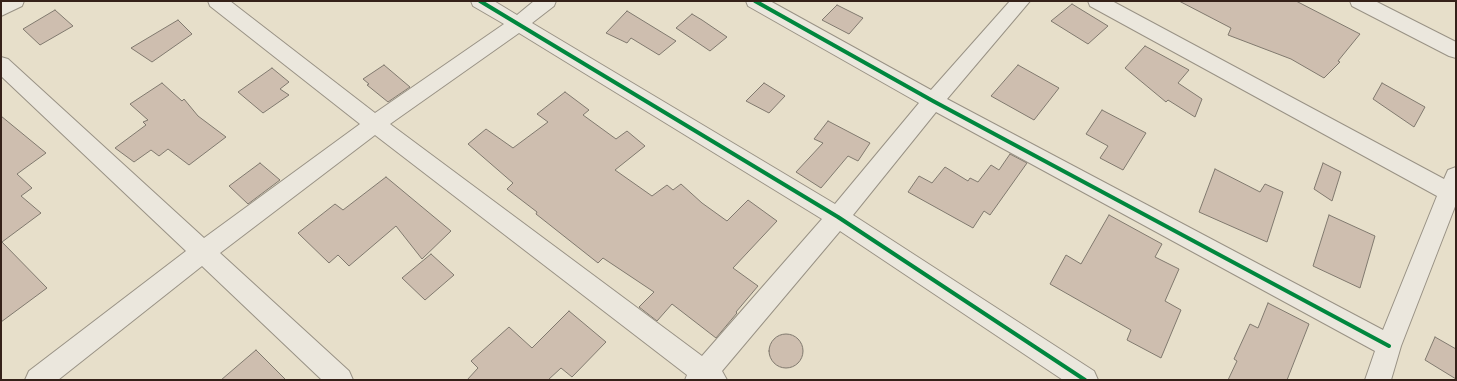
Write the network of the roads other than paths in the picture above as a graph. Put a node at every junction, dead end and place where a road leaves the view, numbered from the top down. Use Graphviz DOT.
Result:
graph roads {
  1 [pos="15,1"];
  2 [pos="217,1"];
  3 [pos="480,1"];
  4 [pos="547,1"];
  5 [pos="755,1"];
  6 [pos="1021,1"];
  7 [pos="1097,1"];
  8 [pos="1359,1"];
  9 [pos="1,9"];
  10 [pos="518,24"];
  11 [pos="1456,51"];
  12 [pos="1,64"];
  13 [pos="933,102"];
  14 [pos="375,124"];
  15 [pos="1453,184"];
  16 [pos="838,217"];
  17 [pos="203,252"];
  18 [pos="1389,346"];
  19 [pos="705,378"];
  20 [pos="38,380"];
  21 [pos="340,380"];
  22 [pos="1085,380"];
  23 [pos="1378,380"];
  1 -- 9 [label="street"];
  2 -- 14 [label="street"];
  3 -- 10 [label="street"];
  4 -- 10 [label="street"];
  5 -- 13 [label="street"];
  6 -- 13 [label="street"];
  7 -- 15 [label="street"];
  8 -- 11 [label="street"];
  10 -- 14 [label="street"];
  10 -- 16 [label="street"];
  12 -- 17 [label="street"];
  13 -- 16 [label="street"];
  13 -- 18 [label="street"];
  14 -- 17 [label="street"];
  14 -- 19 [label="street"];
  15 -- 18 [label="street"];
  16 -- 19 [label="street"];
  16 -- 22 [label="street"];
  17 -- 20 [label="street"];
  17 -- 21 [label="street"];
  18 -- 23 [label="street"];
}
